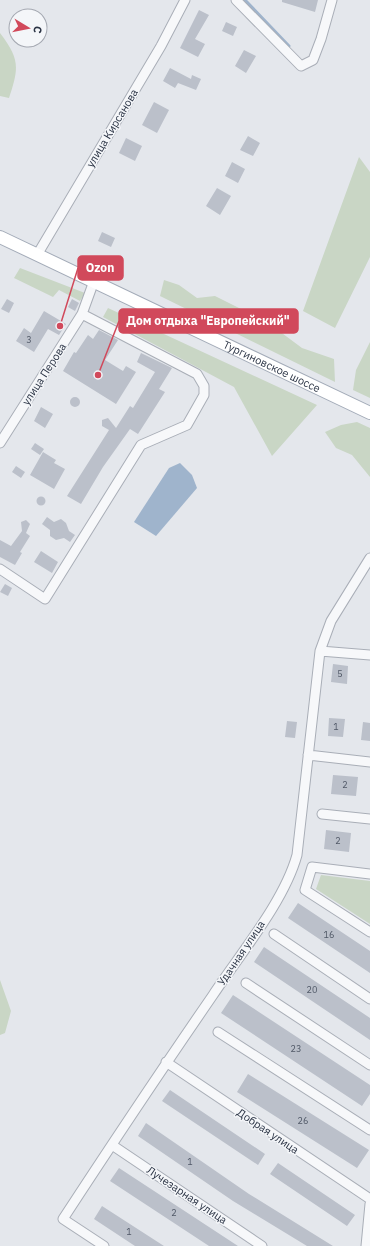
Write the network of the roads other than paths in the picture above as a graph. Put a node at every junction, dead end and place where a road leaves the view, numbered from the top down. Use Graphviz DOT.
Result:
graph roads {
  1 [pos="185,0"];
  2 [pos="236,0"];
  3 [pos="332,0"];
  4 [pos="0,237"];
  5 [pos="37,255"];
  6 [pos="94,281"];
  7 [pos="82,314"];
  8 [pos="370,413"];
  9 [pos="0,443"];
  10 [pos="370,558"];
  11 [pos="0,569"];
  12 [pos="320,651"];
  13 [pos="370,655"];
  14 [pos="308,755"];
  15 [pos="370,762"];
  16 [pos="322,814"];
  17 [pos="370,819"];
  18 [pos="370,874"];
  19 [pos="370,932"];
  20 [pos="274,934"];
  21 [pos="246,983"];
  22 [pos="370,999"];
  23 [pos="218,1032"];
  24 [pos="166,1062"];
  25 [pos="370,1065"];
  26 [pos="370,1130"];
  27 [pos="112,1145"];
  28 [pos="370,1199"];
  29 [pos="370,1204"];
  30 [pos="104,1246"];
  31 [pos="262,1246"];
  32 [pos="366,1246"];
  1 -- 5 [label="street, улица Кирсанова"];
  2 -- 3 [label="street"];
  4 -- 5 [label="main road, Тургиновское шоссе"];
  5 -- 6 [label="main road, Тургиновское шоссе"];
  6 -- 7 [label="street, улица Перова"];
  6 -- 8 [label="main road, Тургиновское шоссе"];
  7 -- 9 [label="street, улица Перова"];
  7 -- 11 [label="street"];
  10 -- 12 [label="street, Удачная улица"];
  12 -- 13 [label="street"];
  12 -- 14 [label="street, Удачная улица"];
  14 -- 15 [label="street"];
  14 -- 24 [label="street, Удачная улица"];
  16 -- 17 [label="street"];
  18 -- 19 [label="street"];
  20 -- 22 [label="street"];
  21 -- 25 [label="street"];
  23 -- 26 [label="street"];
  24 -- 27 [label="street, Удачная улица"];
  24 -- 28 [label="street, Добрая улица"];
  27 -- 30 [label="street, Удачная улица"];
  27 -- 31 [label="street, Лучезарная улица"];
  29 -- 32 [label="street"];
}
